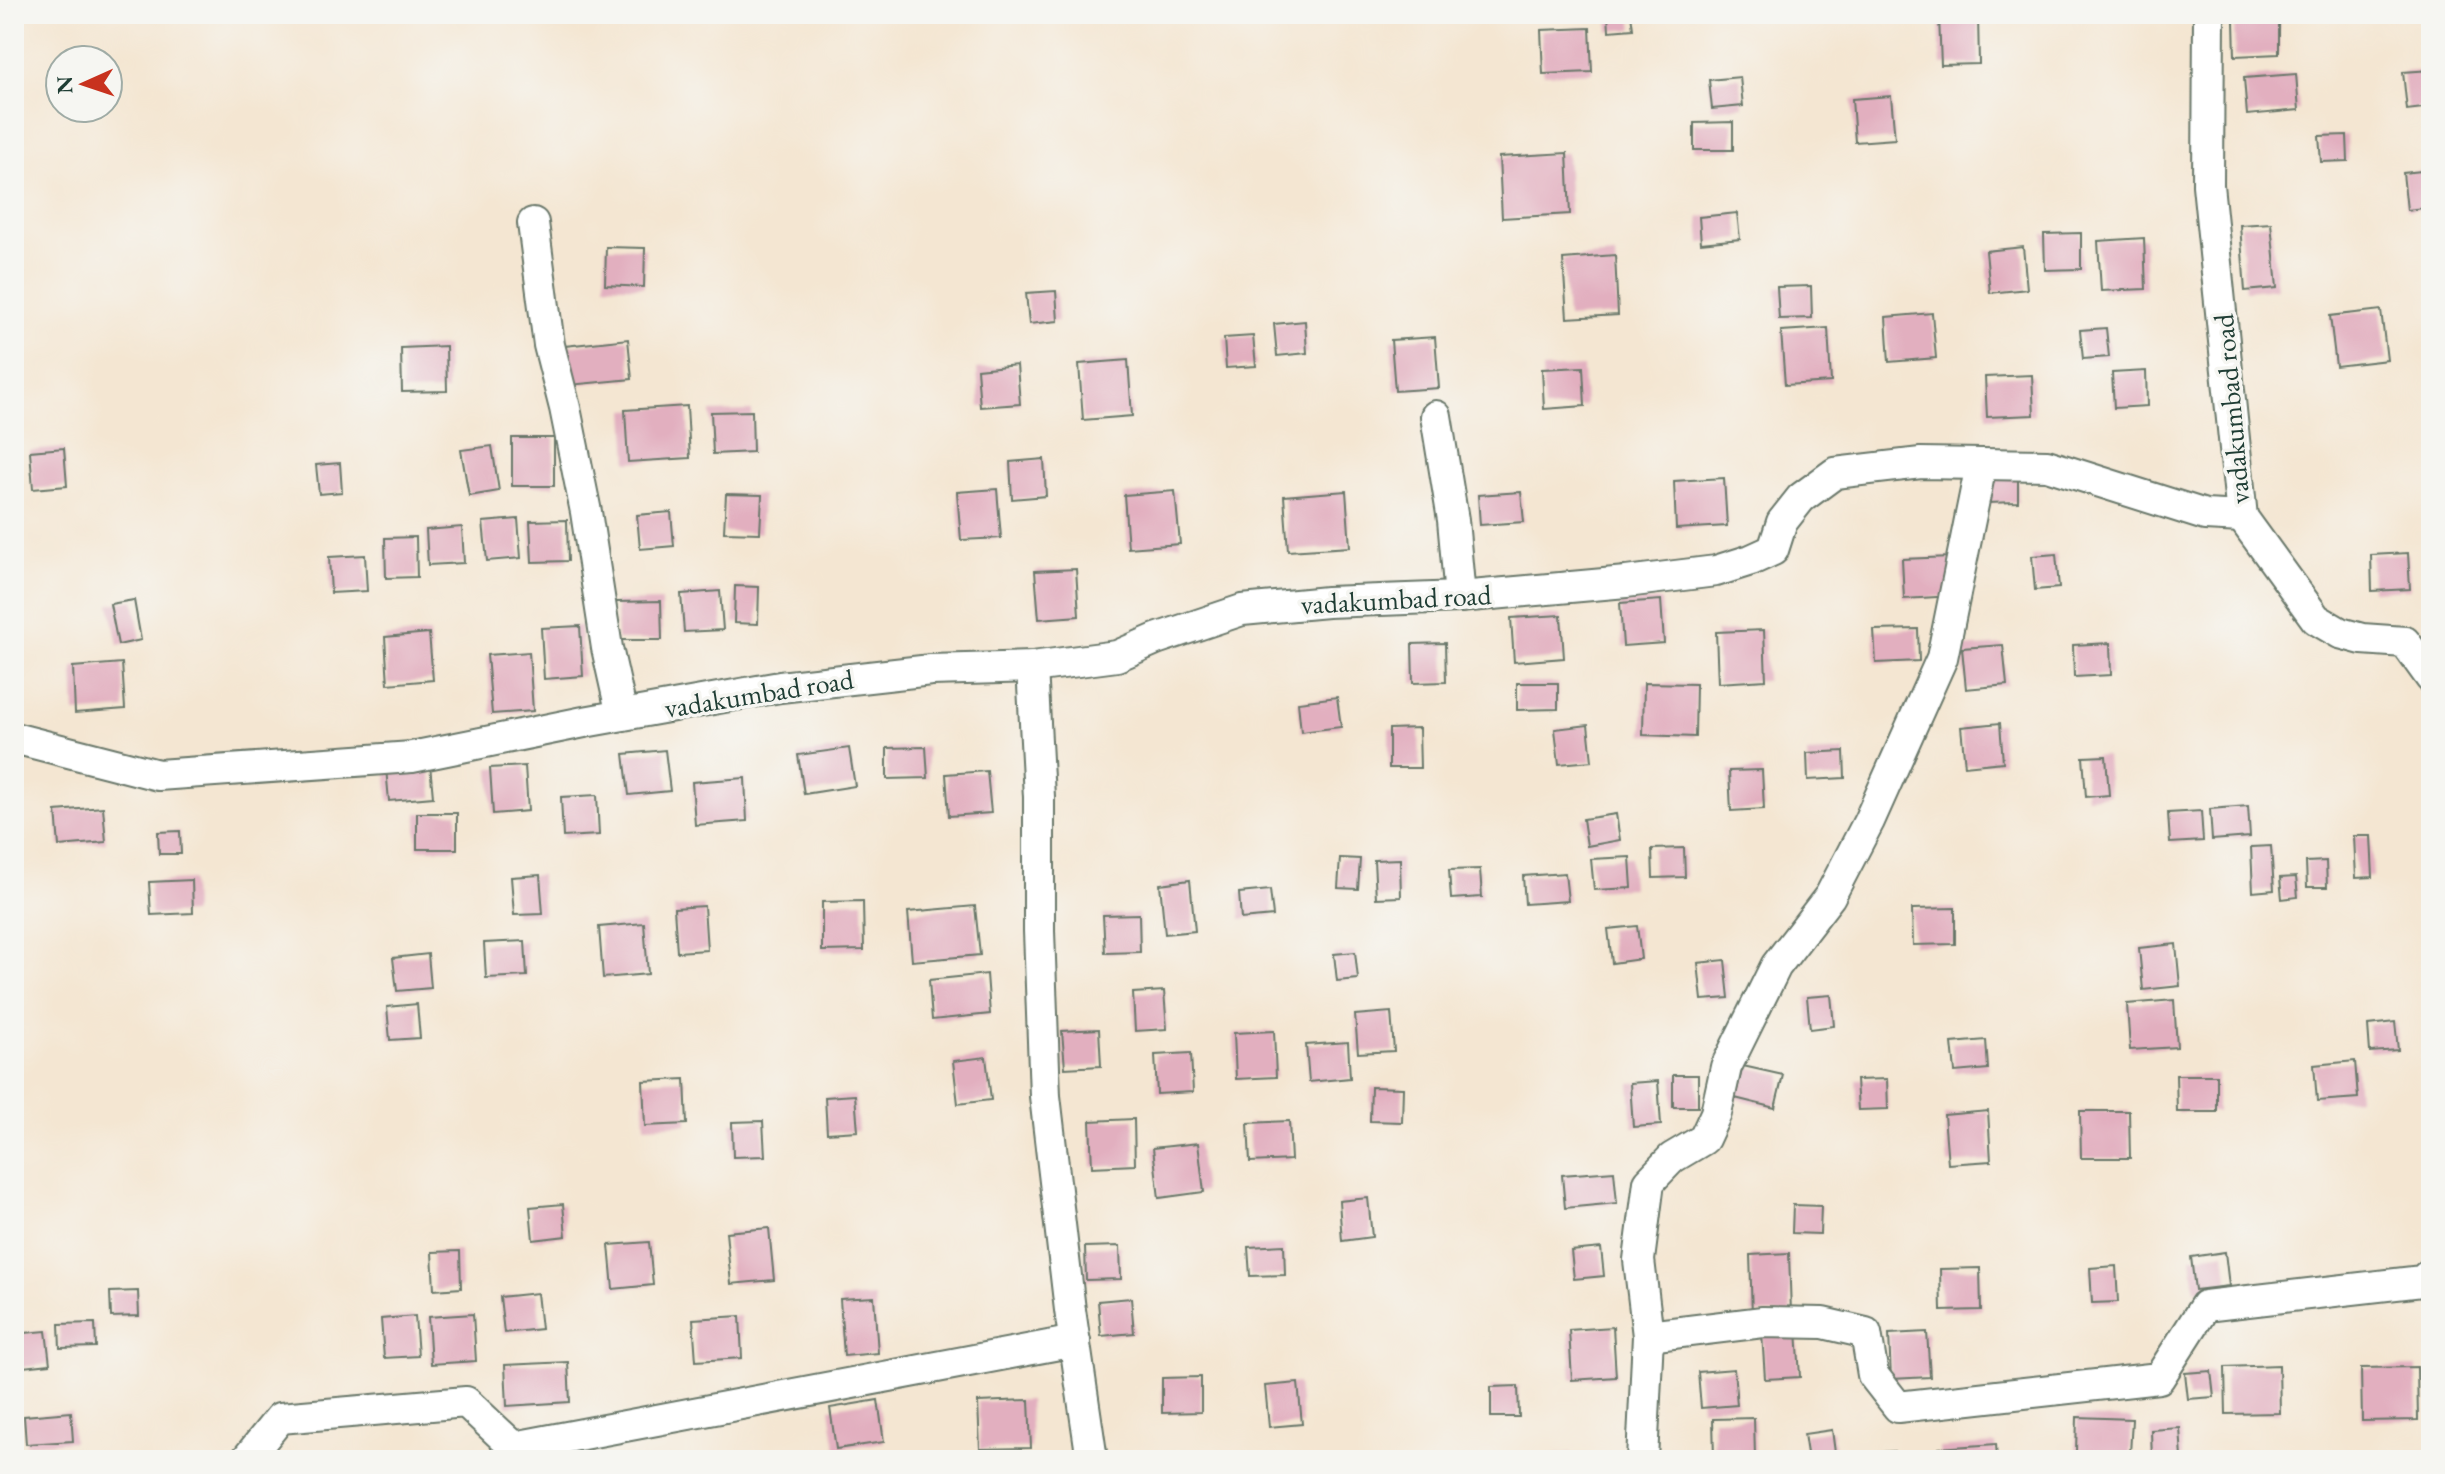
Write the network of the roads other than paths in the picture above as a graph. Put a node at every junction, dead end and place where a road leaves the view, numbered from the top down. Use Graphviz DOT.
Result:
graph roads {
  1 [pos="2209,14"];
  2 [pos="533,223"];
  3 [pos="1436,416"];
  4 [pos="1981,465"];
  5 [pos="2242,517"];
  6 [pos="1460,597"];
  7 [pos="1032,667"];
  8 [pos="2431,678"];
  9 [pos="622,715"];
  10 [pos="14,738"];
  11 [pos="2431,1273"];
  12 [pos="1648,1336"];
  13 [pos="1075,1341"];
  14 [pos="246,1460"];
  15 [pos="1092,1460"];
  16 [pos="1642,1460"];
  1 -- 5 [label="street, vadakumbad road"];
  2 -- 9 [label="street"];
  3 -- 6 [label="street"];
  4 -- 5 [label="street, vadakumbad road"];
  4 -- 6 [label="street, vadakumbad road"];
  4 -- 12 [label="street"];
  5 -- 8 [label="street"];
  6 -- 7 [label="street, vadakumbad road"];
  7 -- 9 [label="street, vadakumbad road"];
  7 -- 13 [label="street"];
  9 -- 10 [label="street, vadakumbad road"];
  11 -- 12 [label="street"];
  12 -- 16 [label="street"];
  13 -- 14 [label="street"];
  13 -- 15 [label="street"];
}
